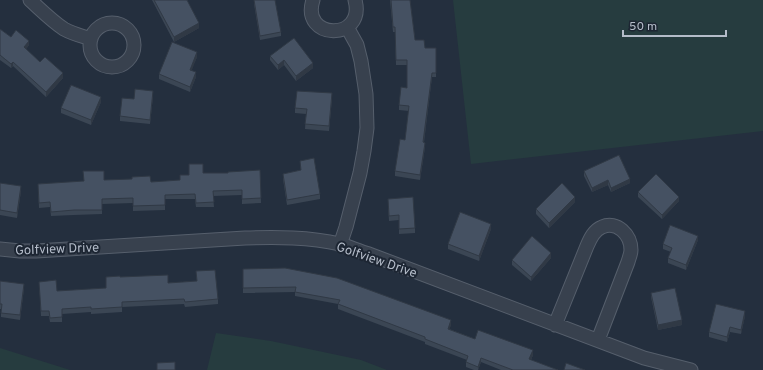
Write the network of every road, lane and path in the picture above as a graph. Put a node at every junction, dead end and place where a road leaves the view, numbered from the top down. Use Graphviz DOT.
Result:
graph roads {
  1 [pos="30,0"];
  2 [pos="313,0"];
  3 [pos="354,0"];
  4 [pos="347,27"];
  5 [pos="91,39"];
  6 [pos="340,245"];
  7 [pos="0,249"];
  8 [pos="555,325"];
  9 [pos="598,340"];
  10 [pos="691,370"];
  1 -- 5 [label="street"];
  2 -- 4 [label="street"];
  3 -- 4 [label="street"];
  4 -- 6 [label="street"];
  6 -- 7 [label="street, Golfview Drive"];
  6 -- 8 [label="street, Golfview Drive"];
  8 -- 9 [label="street, Golfview Drive"];
  8 -- 9 [label="street"];
  9 -- 10 [label="street, Golfview Drive"];
}
